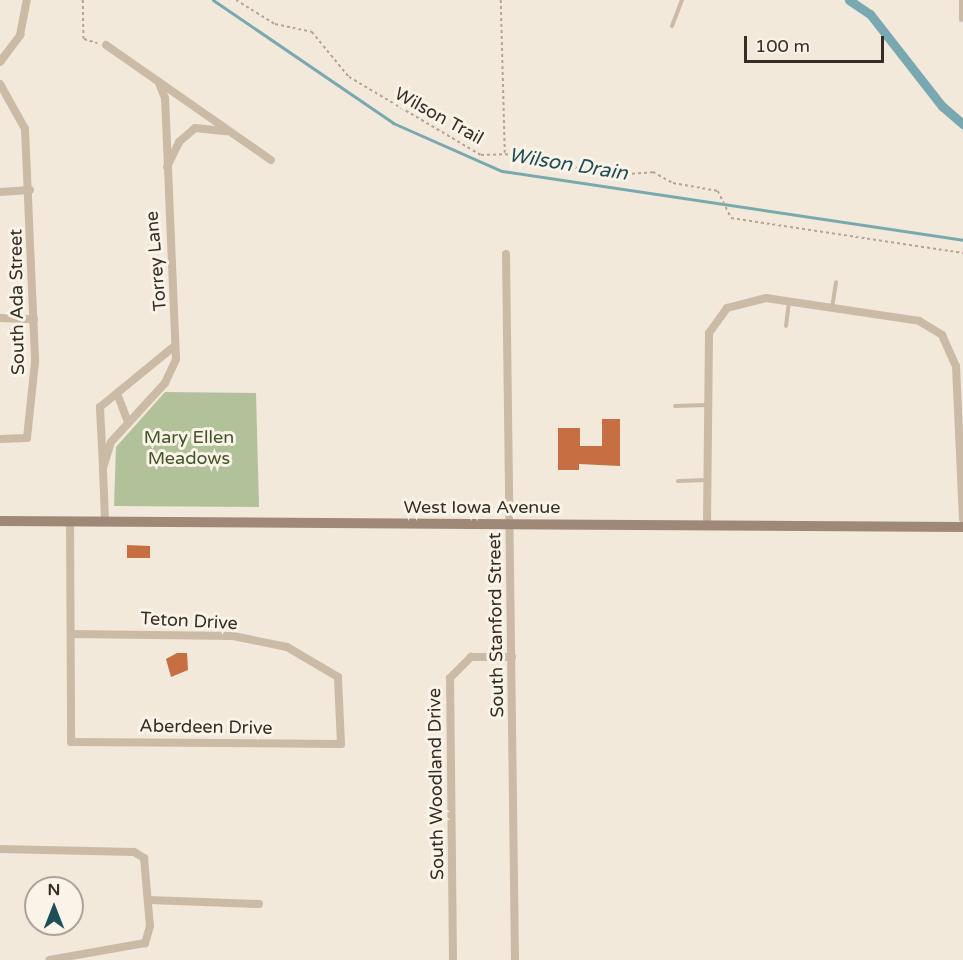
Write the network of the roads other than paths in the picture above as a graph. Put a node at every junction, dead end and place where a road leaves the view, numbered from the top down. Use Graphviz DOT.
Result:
graph roads {
  1 [pos="27,0"];
  2 [pos="682,0"];
  3 [pos="961,0"];
  4 [pos="961,20"];
  5 [pos="672,26"];
  6 [pos="106,45"];
  7 [pos="0,62"];
  8 [pos="158,81"];
  9 [pos="0,84"];
  10 [pos="233,134"];
  11 [pos="271,160"];
  12 [pos="165,172"];
  13 [pos="30,190"];
  14 [pos="0,192"];
  15 [pos="506,254"];
  16 [pos="836,282"];
  17 [pos="789,302"];
  18 [pos="832,308"];
  19 [pos="0,318"];
  20 [pos="34,319"];
  21 [pos="786,326"];
  22 [pos="172,348"];
  23 [pos="118,396"];
  24 [pos="707,405"];
  25 [pos="675,406"];
  26 [pos="128,422"];
  27 [pos="0,439"];
  28 [pos="103,468"];
  29 [pos="962,476"];
  30 [pos="707,480"];
  31 [pos="678,481"];
  32 [pos="963,519"];
  33 [pos="0,521"];
  34 [pos="70,521"];
  35 [pos="105,521"];
  36 [pos="509,524"];
  37 [pos="706,525"];
  38 [pos="963,527"];
  39 [pos="71,634"];
  40 [pos="512,657"];
  41 [pos="341,744"];
  42 [pos="0,849"];
  43 [pos="149,900"];
  44 [pos="259,904"];
  45 [pos="49,960"];
  46 [pos="453,960"];
  47 [pos="515,960"];
  1 -- 7 [label="street"];
  2 -- 5 [label="lane"];
  3 -- 4 [label="lane"];
  6 -- 8 [label="street"];
  8 -- 10 [label="street"];
  8 -- 12 [label="street, Torrey Lane"];
  9 -- 13 [label="street, South Ada Street"];
  10 -- 11 [label="street"];
  10 -- 12 [label="street"];
  12 -- 22 [label="street, Torrey Lane"];
  13 -- 14 [label="street"];
  13 -- 20 [label="street, South Ada Street"];
  15 -- 36 [label="street, South Stanford Street"];
  16 -- 18 [label="lane"];
  17 -- 18 [label="street"];
  17 -- 21 [label="lane"];
  17 -- 24 [label="street"];
  18 -- 29 [label="street"];
  19 -- 20 [label="street"];
  20 -- 27 [label="street, South Ada Street"];
  22 -- 23 [label="street"];
  22 -- 26 [label="street, Torrey Lane"];
  23 -- 26 [label="street"];
  23 -- 28 [label="street"];
  24 -- 25 [label="lane"];
  24 -- 30 [label="street"];
  26 -- 28 [label="street, Torrey Lane"];
  28 -- 35 [label="street, Torrey Lane"];
  29 -- 32 [label="street"];
  30 -- 31 [label="lane"];
  30 -- 37 [label="street"];
  33 -- 34 [label="street, West Iowa Avenue"];
  34 -- 35 [label="street, West Iowa Avenue"];
  34 -- 39 [label="street"];
  35 -- 36 [label="street, West Iowa Avenue"];
  36 -- 37 [label="street, West Iowa Avenue"];
  36 -- 40 [label="street, South Stanford Street"];
  37 -- 38 [label="street, West Iowa Avenue"];
  39 -- 41 [label="street, Teton Drive"];
  39 -- 41 [label="street, Aberdeen Drive"];
  40 -- 46 [label="street, South Woodland Drive"];
  40 -- 47 [label="street, South Stanford Street"];
  42 -- 43 [label="street"];
  43 -- 44 [label="street"];
  43 -- 45 [label="street"];
}
